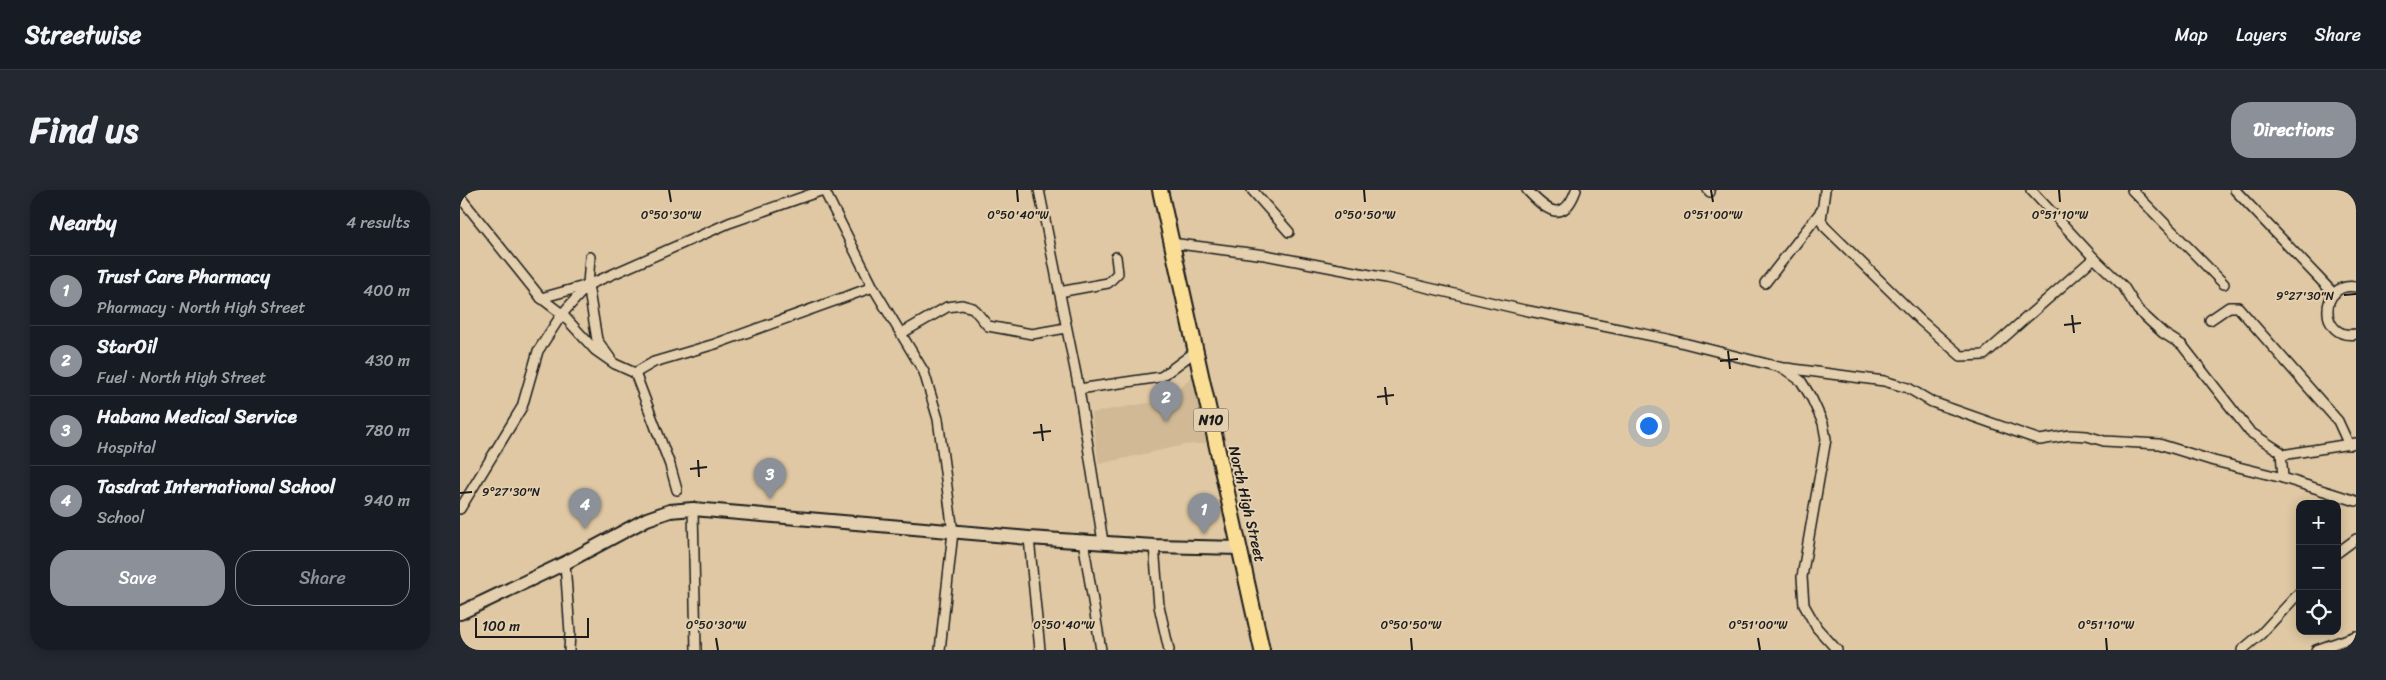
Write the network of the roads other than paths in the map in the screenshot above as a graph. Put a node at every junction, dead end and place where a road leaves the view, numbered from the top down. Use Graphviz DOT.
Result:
graph roads {
  1 [pos="824,190"];
  2 [pos="1039,190"];
  3 [pos="1160,190"];
  4 [pos="1252,190"];
  5 [pos="1527,190"];
  6 [pos="1576,190"];
  7 [pos="1825,190"];
  8 [pos="2031,190"];
  9 [pos="2132,190"];
  10 [pos="2235,190"];
  11 [pos="460,197"];
  12 [pos="1822,210"];
  13 [pos="1289,232"];
  14 [pos="1171,243"];
  15 [pos="590,257"];
  16 [pos="1116,257"];
  17 [pos="2094,258"];
  18 [pos="1765,283"];
  19 [pos="2224,284"];
  20 [pos="588,285"];
  21 [pos="872,287"];
  22 [pos="2356,287"];
  23 [pos="1059,292"];
  24 [pos="2334,294"];
  25 [pos="541,298"];
  26 [pos="562,314"];
  27 [pos="2210,320"];
  28 [pos="1066,328"];
  29 [pos="902,333"];
  30 [pos="2356,334"];
  31 [pos="1196,351"];
  32 [pos="615,364"];
  33 [pos="1783,368"];
  34 [pos="635,372"];
  35 [pos="1079,389"];
  36 [pos="2352,444"];
  37 [pos="2282,455"];
  38 [pos="2283,478"];
  39 [pos="677,490"];
  40 [pos="2356,502"];
  41 [pos="693,509"];
  42 [pos="460,510"];
  43 [pos="953,532"];
  44 [pos="1030,538"];
  45 [pos="2356,538"];
  46 [pos="1083,540"];
  47 [pos="1103,542"];
  48 [pos="1154,546"];
  49 [pos="1240,548"];
  50 [pos="2341,550"];
  51 [pos="565,563"];
  52 [pos="2296,596"];
  53 [pos="460,613"];
  54 [pos="2356,636"];
  55 [pos="1169,648"];
  56 [pos="569,650"];
  57 [pos="696,650"];
  58 [pos="940,650"];
  59 [pos="1040,650"];
  60 [pos="1102,650"];
  61 [pos="1262,650"];
  62 [pos="1837,650"];
  63 [pos="2242,650"];
  64 [pos="2316,650"];
  1 -- 20 [label="street"];
  1 -- 21 [label="street"];
  2 -- 23 [label="street"];
  3 -- 14 [label="highway, North High Street / N10"];
  4 -- 13 [label="street"];
  5 -- 6 [label="street"];
  7 -- 12 [label="street"];
  8 -- 17 [label="street"];
  9 -- 19 [label="street"];
  10 -- 24 [label="street"];
  11 -- 25 [label="street"];
  12 -- 17 [label="street"];
  12 -- 18 [label="street"];
  14 -- 31 [label="highway, North High Street / N10"];
  14 -- 33 [label="street"];
  15 -- 20 [label="street"];
  16 -- 23 [label="street"];
  17 -- 37 [label="street"];
  20 -- 25 [label="street"];
  20 -- 26 [label="street"];
  20 -- 32 [label="street"];
  21 -- 29 [label="street"];
  21 -- 34 [label="street"];
  22 -- 24 [label="street"];
  23 -- 28 [label="street"];
  24 -- 30 [label="street"];
  25 -- 26 [label="street"];
  26 -- 32 [label="street"];
  26 -- 42 [label="street"];
  27 -- 36 [label="street"];
  28 -- 29 [label="street"];
  28 -- 35 [label="street"];
  29 -- 43 [label="street"];
  31 -- 35 [label="street"];
  31 -- 49 [label="highway, North High Street / N10"];
  32 -- 34 [label="street"];
  33 -- 38 [label="street"];
  33 -- 62 [label="street"];
  34 -- 39 [label="street"];
  35 -- 47 [label="street"];
  36 -- 37 [label="street"];
  37 -- 38 [label="street"];
  38 -- 40 [label="street"];
  41 -- 43 [label="main road"];
  41 -- 51 [label="main road"];
  41 -- 57 [label="street"];
  43 -- 44 [label="main road"];
  43 -- 58 [label="street"];
  44 -- 46 [label="main road"];
  44 -- 59 [label="street"];
  45 -- 50 [label="street"];
  46 -- 47 [label="main road"];
  46 -- 60 [label="street"];
  47 -- 48 [label="main road"];
  48 -- 49 [label="main road"];
  48 -- 55 [label="street"];
  49 -- 61 [label="highway, North High Street / N10"];
  51 -- 53 [label="main road"];
  51 -- 56 [label="street"];
  52 -- 63 [label="street"];
  54 -- 64 [label="street"];
}
